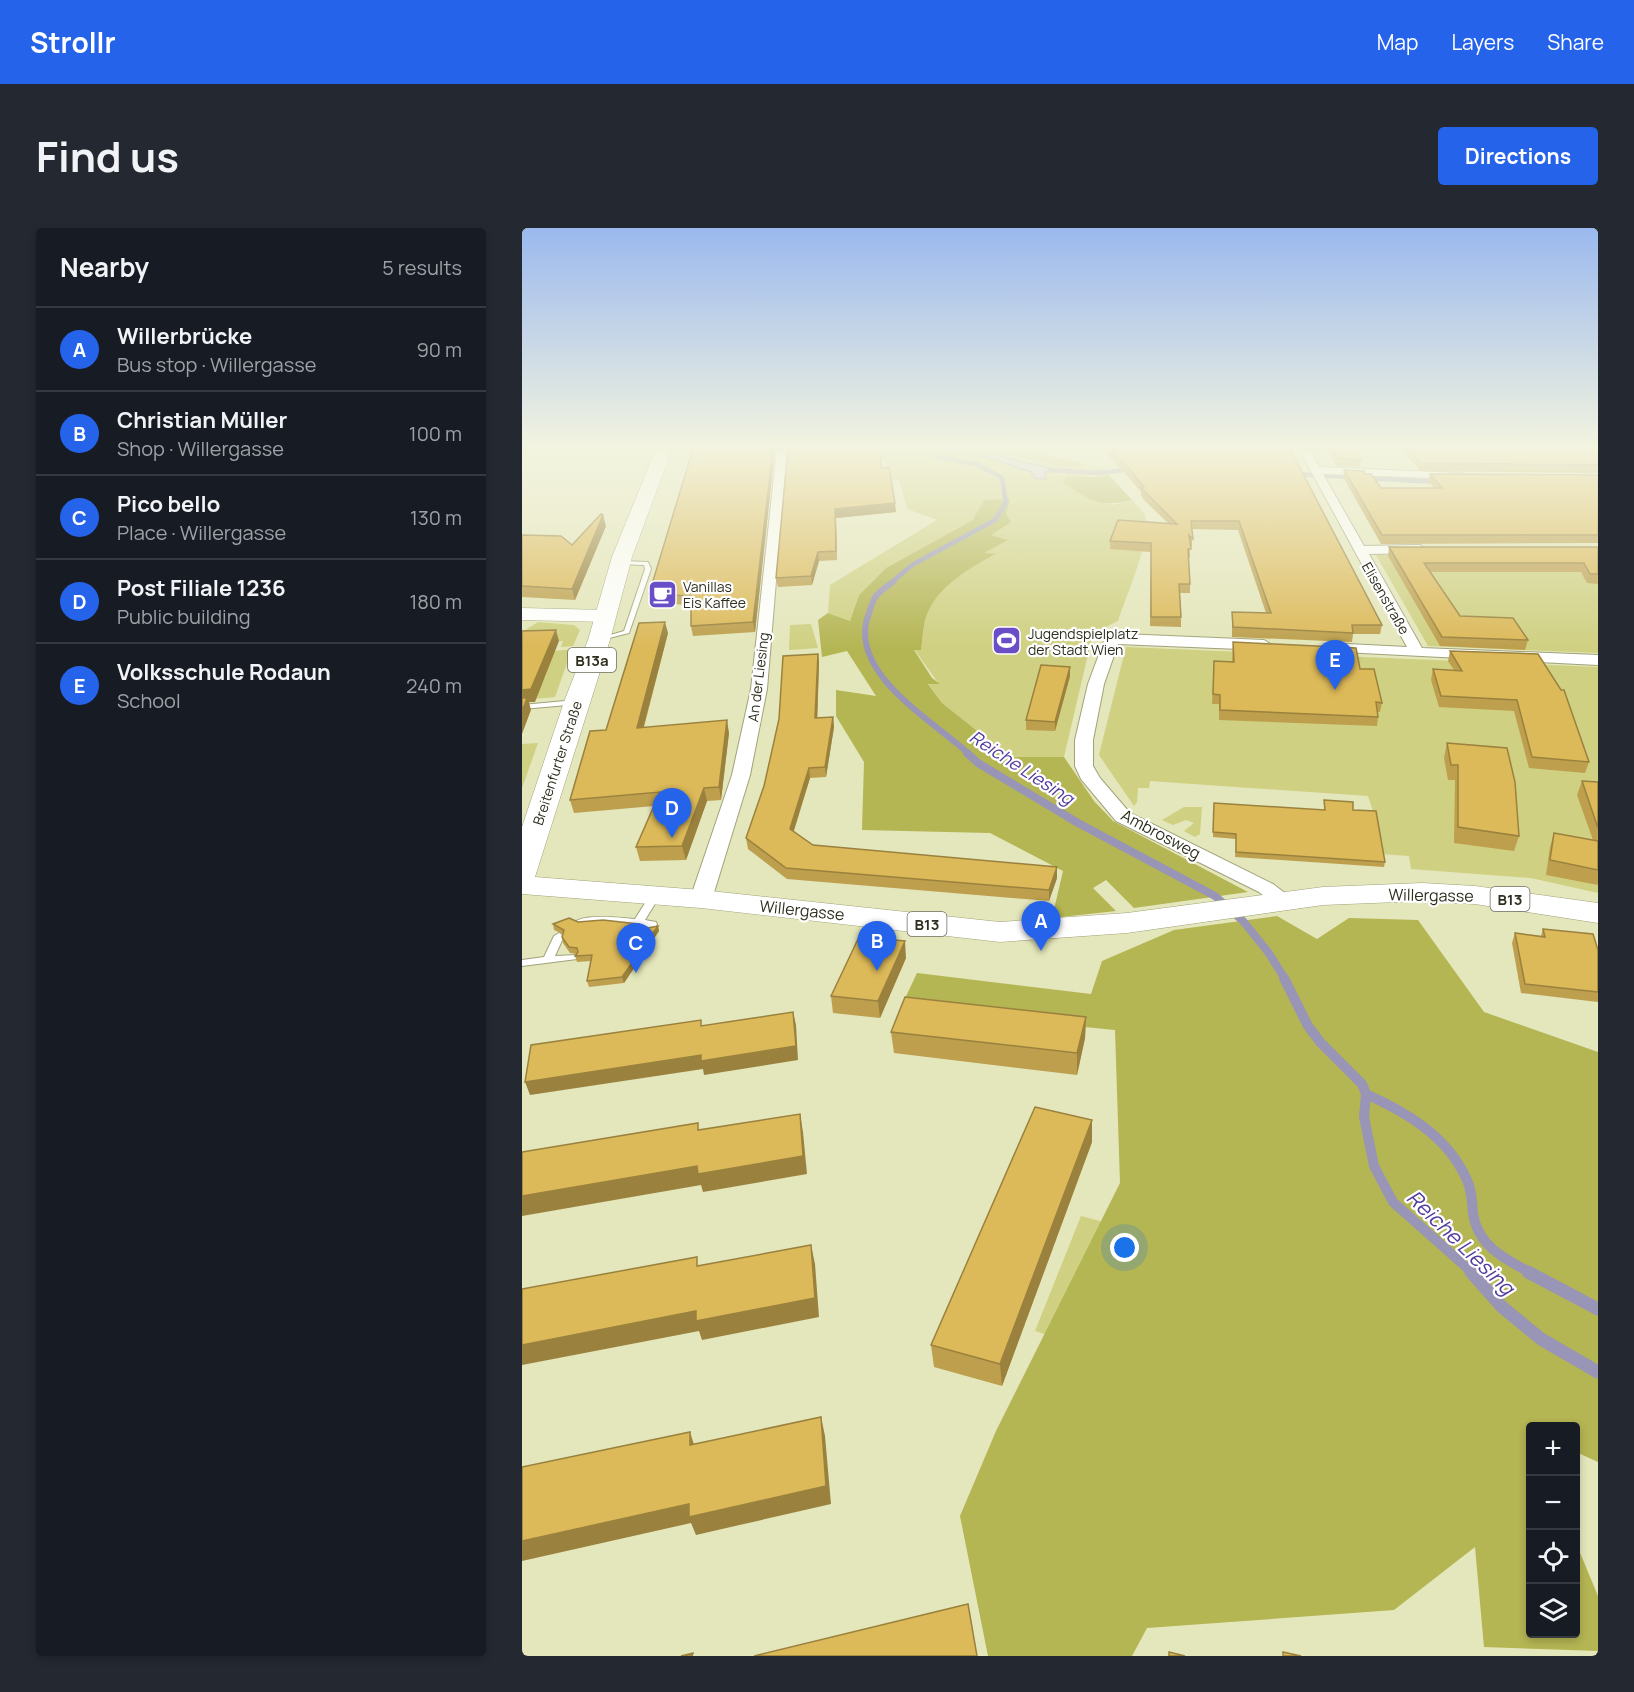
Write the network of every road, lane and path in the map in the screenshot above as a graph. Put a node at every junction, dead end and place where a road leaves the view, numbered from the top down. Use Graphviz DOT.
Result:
graph roads {
  1 [pos="639,516"];
  2 [pos="776,516"];
  3 [pos="1340,516"];
  4 [pos="1440,549"];
  5 [pos="1359,550"];
  6 [pos="621,563"];
  7 [pos="522,614"];
  8 [pos="606,616"];
  9 [pos="599,640"];
  10 [pos="1280,646"];
  11 [pos="1316,647"];
  12 [pos="1417,652"];
  13 [pos="1598,660"];
  14 [pos="576,702"];
  15 [pos="522,707"];
  16 [pos="522,873"];
  17 [pos="522,885"];
  18 [pos="656,894"];
  19 [pos="701,899"];
  20 [pos="1273,902"];
  21 [pos="1598,913"];
  22 [pos="638,922"];
  23 [pos="578,923"];
  24 [pos="648,930"];
  25 [pos="559,936"];
  26 [pos="573,957"];
  27 [pos="548,960"];
  28 [pos="522,963"];
  1 -- 6 [label="main road, Breitenfurter Straße / B13a"];
  2 -- 19 [label="street, An der Liesing"];
  3 -- 5 [label="street, Elisenstraße"];
  4 -- 5 [label="street"];
  5 -- 12 [label="street, Elisenstraße"];
  6 -- 8 [label="main road, Breitenfurter Straße / B13a"];
  6 -- 9 [label="lane"];
  7 -- 8 [label="main road"];
  8 -- 9 [label="main road, Breitenfurter Straße / B13a"];
  9 -- 14 [label="main road, Breitenfurter Straße / B13a"];
  10 -- 20 [label="street, Ambrosweg"];
  11 -- 12 [label="street"];
  12 -- 13 [label="street"];
  14 -- 15 [label="lane"];
  14 -- 16 [label="main road, Breitenfurter Straße / B13a"];
  17 -- 18 [label="main road, Willergasse / B13"];
  18 -- 19 [label="main road, Willergasse / B13"];
  18 -- 22 [label="lane"];
  19 -- 20 [label="main road, Willergasse / B13"];
  20 -- 21 [label="main road, Willergasse / B13"];
  22 -- 23 [label="lane"];
  22 -- 24 [label="lane"];
  25 -- 27 [label="lane"];
  26 -- 27 [label="lane"];
  27 -- 28 [label="lane"];
}
